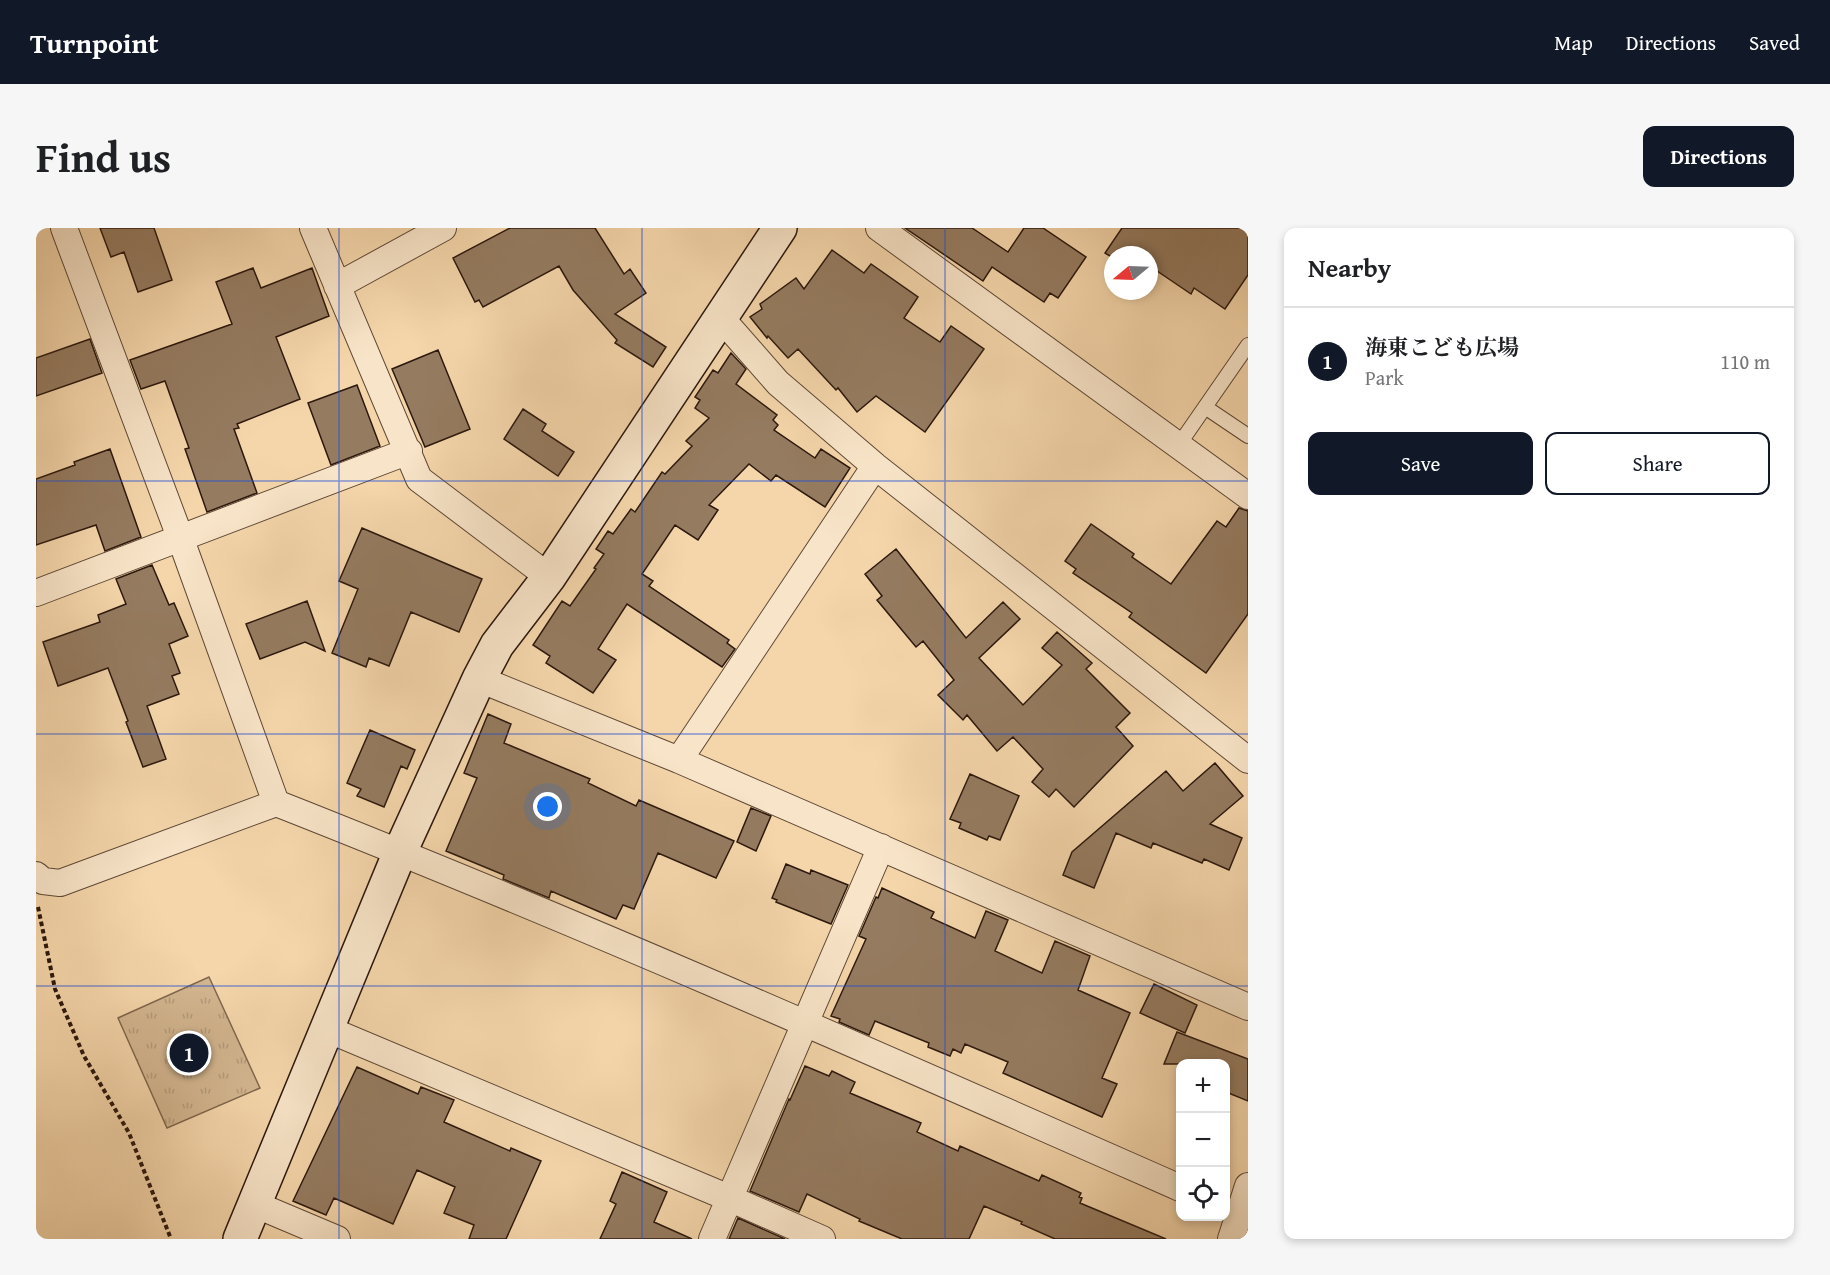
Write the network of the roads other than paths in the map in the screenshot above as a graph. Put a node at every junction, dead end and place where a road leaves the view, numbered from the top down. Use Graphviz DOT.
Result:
graph roads {
  1 [pos="64,228"];
  2 [pos="313,228"];
  3 [pos="443,228"];
  4 [pos="780,228"];
  5 [pos="879,228"];
  6 [pos="337,286"];
  7 [pos="721,318"];
  8 [pos="1248,345"];
  9 [pos="1205,407"];
  10 [pos="1248,436"];
  11 [pos="1178,446"];
  12 [pos="409,451"];
  13 [pos="875,466"];
  14 [pos="1248,496"];
  15 [pos="180,537"];
  16 [pos="549,577"];
  17 [pos="36,593"];
  18 [pos="479,678"];
  19 [pos="1248,759"];
  20 [pos="679,760"];
  21 [pos="276,803"];
  22 [pos="881,847"];
  23 [pos="400,852"];
  24 [pos="40,878"];
  25 [pos="1248,1007"];
  26 [pos="804,1023"];
  27 [pos="327,1029"];
  28 [pos="1176,1186"];
  29 [pos="1248,1186"];
  30 [pos="729,1198"];
  31 [pos="254,1204"];
  32 [pos="1232,1210"];
  33 [pos="240,1239"];
  34 [pos="338,1239"];
  35 [pos="711,1239"];
  36 [pos="822,1239"];
  37 [pos="1231,1239"];
  1 -- 15 [label="street"];
  2 -- 6 [label="street"];
  3 -- 6 [label="street"];
  4 -- 7 [label="street"];
  5 -- 11 [label="street"];
  6 -- 12 [label="street"];
  7 -- 13 [label="street"];
  7 -- 16 [label="street"];
  8 -- 9 [label="lane"];
  9 -- 10 [label="lane"];
  9 -- 11 [label="lane"];
  11 -- 14 [label="street"];
  12 -- 15 [label="street"];
  12 -- 16 [label="street"];
  13 -- 19 [label="street"];
  13 -- 20 [label="street"];
  15 -- 17 [label="street"];
  15 -- 21 [label="street"];
  16 -- 18 [label="street"];
  18 -- 20 [label="street"];
  18 -- 23 [label="street"];
  20 -- 22 [label="street"];
  21 -- 23 [label="street"];
  21 -- 24 [label="street"];
  22 -- 25 [label="street"];
  22 -- 26 [label="street"];
  23 -- 26 [label="street"];
  23 -- 27 [label="street"];
  26 -- 28 [label="street"];
  26 -- 30 [label="street"];
  27 -- 30 [label="street"];
  27 -- 31 [label="street"];
  29 -- 32 [label="street"];
  30 -- 35 [label="street"];
  30 -- 36 [label="street"];
  31 -- 33 [label="street"];
  31 -- 34 [label="street"];
  32 -- 37 [label="street"];
}
